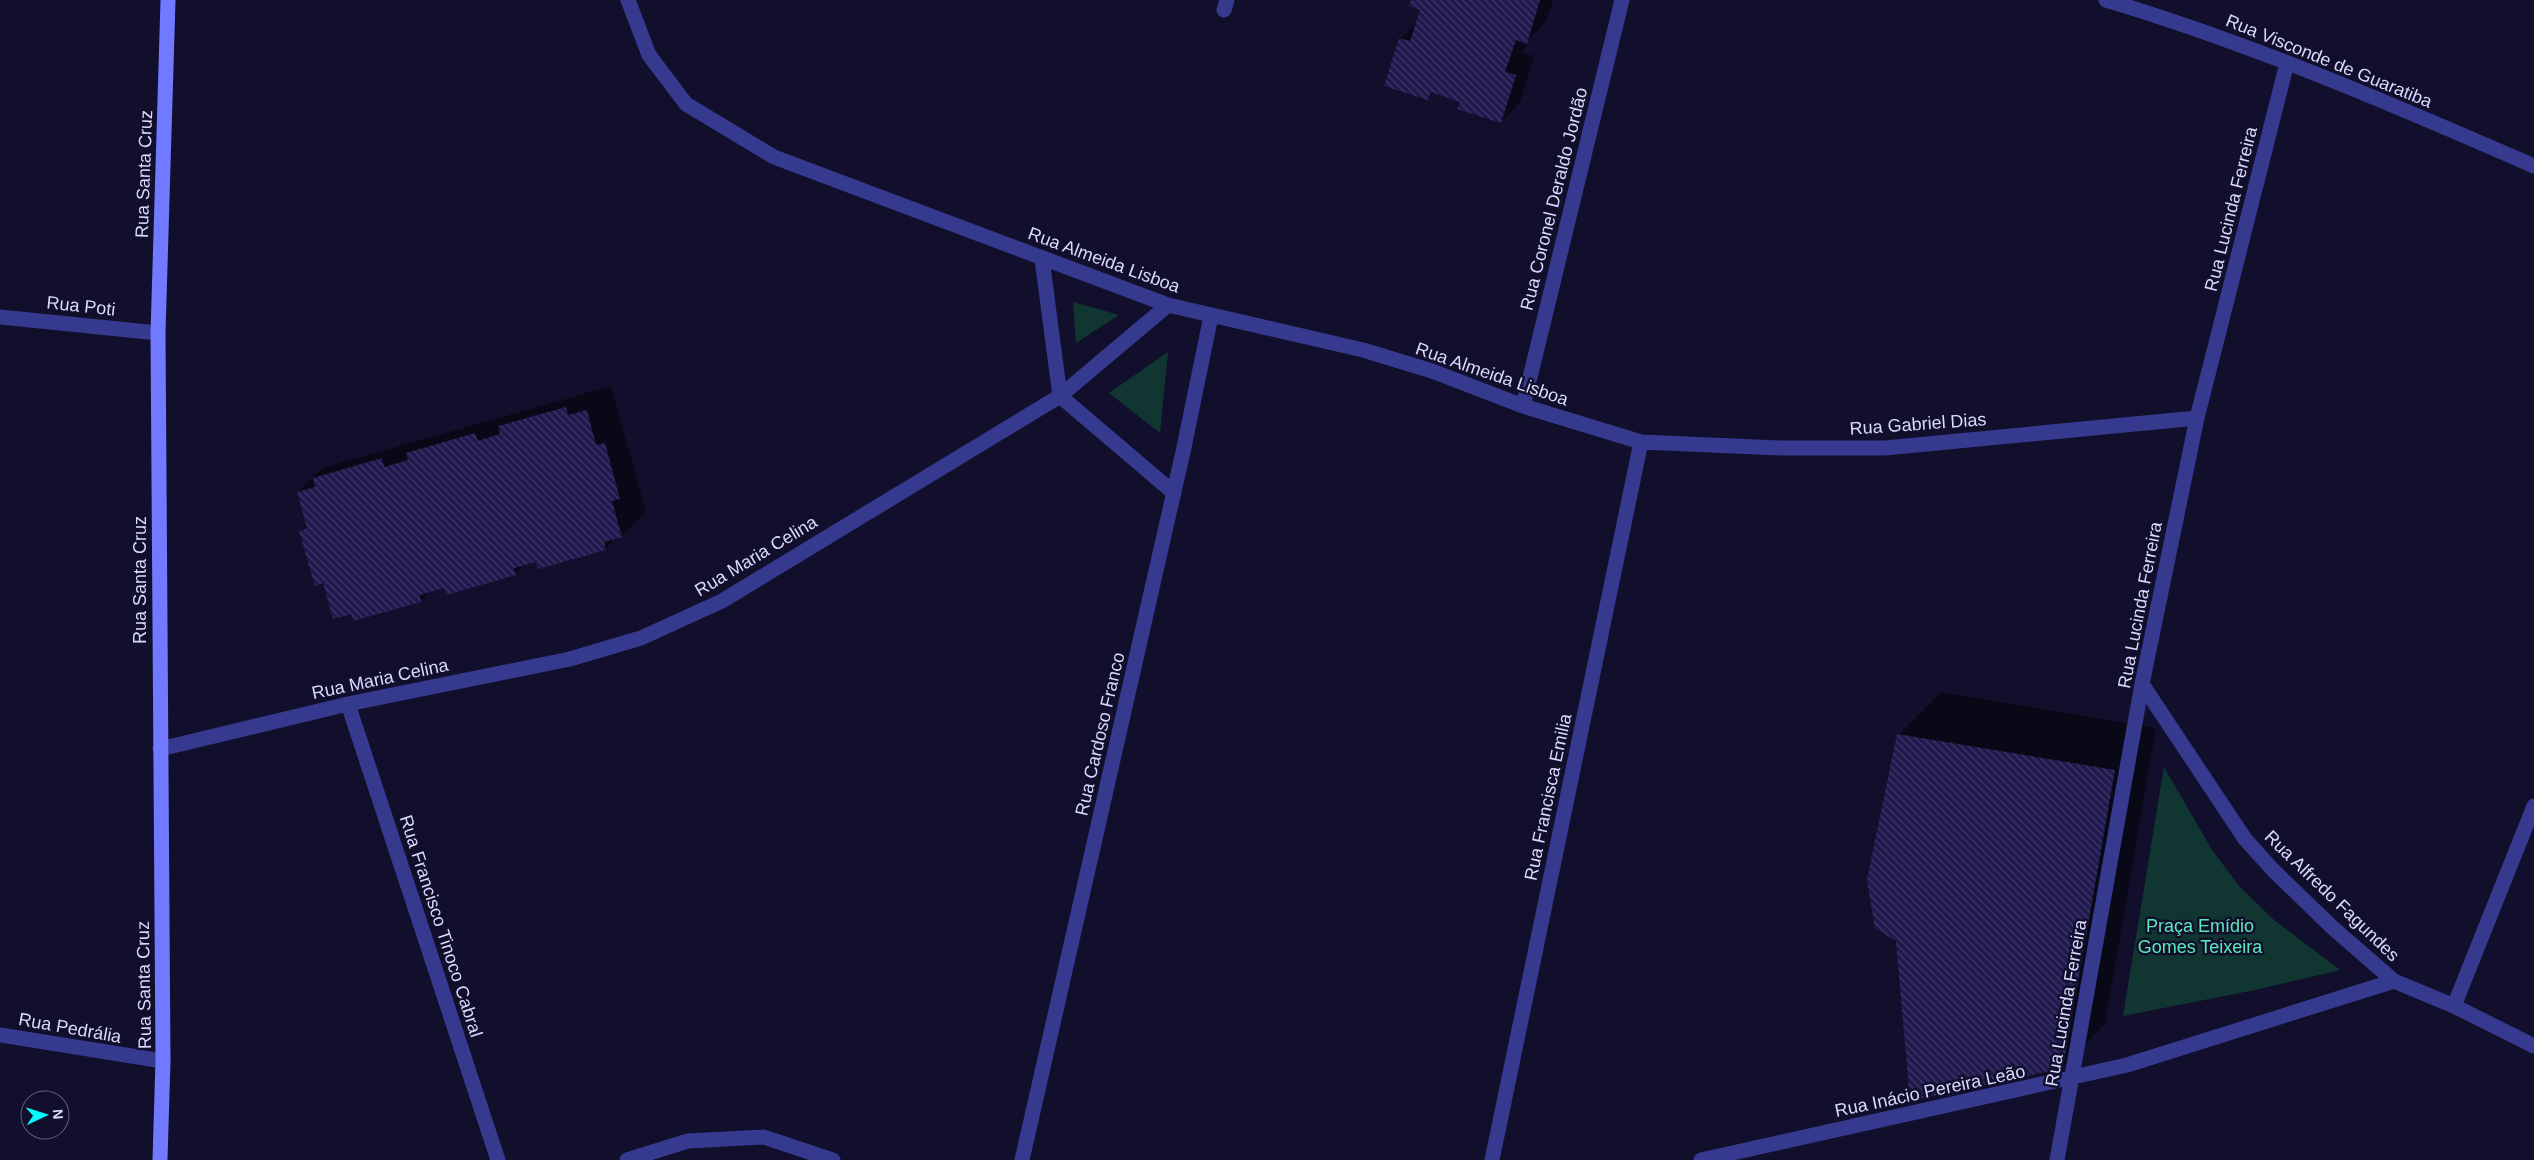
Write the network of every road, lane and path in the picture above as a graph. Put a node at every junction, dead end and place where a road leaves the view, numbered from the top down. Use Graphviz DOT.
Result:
graph roads {
  1 [pos="168,0"];
  2 [pos="628,0"];
  3 [pos="1622,0"];
  4 [pos="2106,0"];
  5 [pos="2287,63"];
  6 [pos="2534,166"];
  7 [pos="1042,259"];
  8 [pos="1168,304"];
  9 [pos="1211,316"];
  10 [pos="0,317"];
  11 [pos="158,333"];
  12 [pos="1060,396"];
  13 [pos="1523,406"];
  14 [pos="2197,418"];
  15 [pos="1641,442"];
  16 [pos="1174,493"];
  17 [pos="2142,684"];
  18 [pos="348,704"];
  19 [pos="160,750"];
  20 [pos="2534,806"];
  21 [pos="2394,981"];
  22 [pos="2454,1006"];
  23 [pos="0,1035"];
  24 [pos="2534,1046"];
  25 [pos="163,1061"];
  26 [pos="2071,1079"];
  27 [pos="160,1160"];
  28 [pos="498,1160"];
  29 [pos="627,1160"];
  30 [pos="833,1160"];
  31 [pos="1022,1160"];
  32 [pos="1492,1160"];
  33 [pos="1701,1160"];
  34 [pos="2057,1160"];
  1 -- 11 [label="main road, Rua Santa Cruz"];
  2 -- 7 [label="street, Rua Almeida Lisboa"];
  3 -- 13 [label="street, Rua Coronel Deraldo Jordão"];
  4 -- 5 [label="street, Rua Visconde de Guaratiba"];
  5 -- 6 [label="street, Rua Visconde de Guaratiba"];
  5 -- 14 [label="street, Rua Lucinda Ferreira"];
  7 -- 8 [label="street, Rua Almeida Lisboa"];
  7 -- 12 [label="street"];
  8 -- 9 [label="street, Rua Almeida Lisboa"];
  8 -- 12 [label="street, Rua Maria Celina"];
  9 -- 13 [label="street, Rua Almeida Lisboa"];
  9 -- 16 [label="street, Rua Cardoso Franco"];
  10 -- 11 [label="street, Rua Poti"];
  11 -- 19 [label="main road, Rua Santa Cruz"];
  12 -- 16 [label="street"];
  12 -- 18 [label="street, Rua Maria Celina"];
  13 -- 15 [label="street, Rua Almeida Lisboa"];
  14 -- 15 [label="street, Rua Gabriel Dias"];
  14 -- 17 [label="street, Rua Lucinda Ferreira"];
  15 -- 32 [label="street, Rua Francisca Emilia"];
  16 -- 31 [label="street, Rua Cardoso Franco"];
  17 -- 21 [label="street, Rua Alfredo Fagundes"];
  17 -- 26 [label="street, Rua Lucinda Ferreira"];
  18 -- 19 [label="street, Rua Maria Celina"];
  18 -- 28 [label="street, Rua Francisco Tinoco Cabral"];
  19 -- 25 [label="main road, Rua Santa Cruz"];
  20 -- 22 [label="street"];
  21 -- 22 [label="street, Rua Alfredo Fagundes"];
  21 -- 26 [label="street, Rua Inácio Pereira Leão"];
  22 -- 24 [label="street, Rua Alfredo Fagundes"];
  23 -- 25 [label="street, Rua Pedrália"];
  25 -- 27 [label="main road, Rua Santa Cruz"];
  26 -- 33 [label="street, Rua Inácio Pereira Leão"];
  26 -- 34 [label="street, Rua Lucinda Ferreira"];
  29 -- 30 [label="street"];
}
